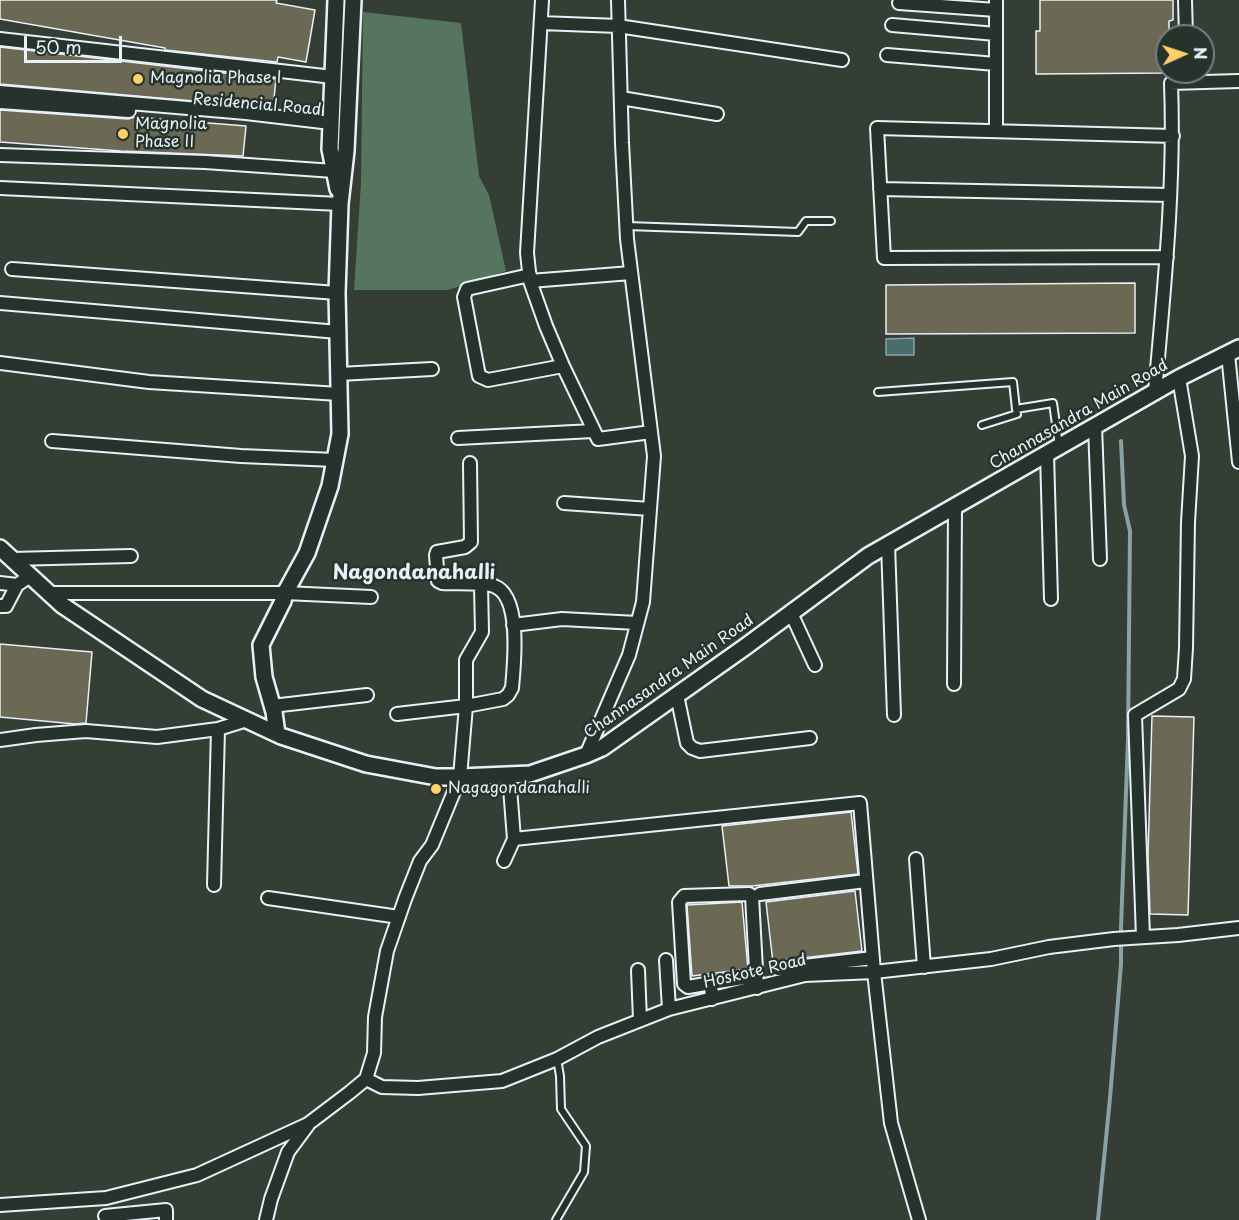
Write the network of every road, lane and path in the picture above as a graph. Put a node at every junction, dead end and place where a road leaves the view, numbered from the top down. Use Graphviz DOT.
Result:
graph roads {
  1 [pos="336,0"];
  2 [pos="353,0"];
  3 [pos="542,0"];
  4 [pos="618,0"];
  5 [pos="1185,0"];
  6 [pos="899,3"];
  7 [pos="996,5"];
  8 [pos="541,23"];
  9 [pos="1186,24"];
  10 [pos="892,25"];
  11 [pos="618,26"];
  12 [pos="996,34"];
  13 [pos="0,39"];
  14 [pos="887,55"];
  15 [pos="842,60"];
  16 [pos="996,64"];
  17 [pos="333,77"];
  18 [pos="1215,79"];
  19 [pos="1239,79"];
  20 [pos="1171,84"];
  21 [pos="0,92"];
  22 [pos="621,98"];
  23 [pos="0,102"];
  24 [pos="717,114"];
  25 [pos="331,125"];
  26 [pos="996,131"];
  27 [pos="1173,136"];
  28 [pos="0,155"];
  29 [pos="334,171"];
  30 [pos="0,188"];
  31 [pos="880,189"];
  32 [pos="1170,195"];
  33 [pos="340,204"];
  34 [pos="831,221"];
  35 [pos="627,226"];
  36 [pos="1167,258"];
  37 [pos="12,269"];
  38 [pos="631,273"];
  39 [pos="530,278"];
  40 [pos="337,293"];
  41 [pos="0,303"];
  42 [pos="338,332"];
  43 [pos="1234,351"];
  44 [pos="0,363"];
  45 [pos="563,366"];
  46 [pos="432,369"];
  47 [pos="339,374"];
  48 [pos="1179,378"];
  49 [pos="878,392"];
  50 [pos="1155,392"];
  51 [pos="339,394"];
  52 [pos="1016,408"];
  53 [pos="982,425"];
  54 [pos="1095,426"];
  55 [pos="593,431"];
  56 [pos="651,432"];
  57 [pos="458,438"];
  58 [pos="52,441"];
  59 [pos="1053,450"];
  60 [pos="335,460"];
  61 [pos="1239,462"];
  62 [pos="470,463"];
  63 [pos="564,503"];
  64 [pos="955,506"];
  65 [pos="650,509"];
  66 [pos="888,544"];
  67 [pos="5,554"];
  68 [pos="132,556"];
  69 [pos="1100,559"];
  70 [pos="30,576"];
  71 [pos="0,583"];
  72 [pos="17,585"];
  73 [pos="481,585"];
  74 [pos="49,593"];
  75 [pos="285,593"];
  76 [pos="371,597"];
  77 [pos="1051,599"];
  78 [pos="0,606"];
  79 [pos="792,613"];
  80 [pos="637,623"];
  81 [pos="513,625"];
  82 [pos="815,665"];
  83 [pos="954,684"];
  84 [pos="367,695"];
  85 [pos="677,695"];
  86 [pos="272,706"];
  87 [pos="466,706"];
  88 [pos="397,714"];
  89 [pos="894,715"];
  90 [pos="247,720"];
  91 [pos="218,729"];
  92 [pos="277,734"];
  93 [pos="810,738"];
  94 [pos="0,740"];
  95 [pos="586,755"];
  96 [pos="509,775"];
  97 [pos="460,777"];
  98 [pos="514,839"];
  99 [pos="916,859"];
  100 [pos="504,861"];
  101 [pos="866,881"];
  102 [pos="214,885"];
  103 [pos="760,894"];
  104 [pos="268,898"];
  105 [pos="399,916"];
  106 [pos="1239,928"];
  107 [pos="1143,937"];
  108 [pos="873,958"];
  109 [pos="666,960"];
  110 [pos="924,967"];
  111 [pos="778,969"];
  112 [pos="638,970"];
  113 [pos="874,972"];
  114 [pos="757,982"];
  115 [pos="711,983"];
  116 [pos="712,999"];
  117 [pos="669,1009"];
  118 [pos="640,1020"];
  119 [pos="557,1059"];
  120 [pos="366,1079"];
  121 [pos="309,1124"];
  122 [pos="106,1198"];
  123 [pos="0,1205"];
  124 [pos="105,1218"];
  125 [pos="166,1220"];
  126 [pos="266,1220"];
  127 [pos="556,1220"];
  128 [pos="919,1220"];
  1 -- 17 [label="street"];
  2 -- 33 [label="street"];
  3 -- 8 [label="street"];
  4 -- 11 [label="street"];
  5 -- 9 [label="street"];
  6 -- 7 [label="street"];
  7 -- 12 [label="street"];
  8 -- 11 [label="street"];
  8 -- 39 [label="street"];
  10 -- 12 [label="street"];
  11 -- 15 [label="street"];
  11 -- 22 [label="street"];
  12 -- 16 [label="street"];
  13 -- 17 [label="street"];
  14 -- 16 [label="street"];
  16 -- 26 [label="street"];
  17 -- 25 [label="street"];
  18 -- 19 [label="street"];
  20 -- 27 [label="street"];
  21 -- 25 [label="street"];
  22 -- 24 [label="street"];
  22 -- 35 [label="street"];
  23 -- 25 [label="street, Residencial Road"];
  25 -- 29 [label="street"];
  26 -- 27 [label="street"];
  26 -- 31 [label="street"];
  27 -- 32 [label="street"];
  28 -- 29 [label="street"];
  29 -- 33 [label="street"];
  30 -- 33 [label="street"];
  31 -- 32 [label="street"];
  31 -- 36 [label="street"];
  32 -- 36 [label="street"];
  33 -- 40 [label="street"];
  34 -- 35 [label="lane"];
  35 -- 38 [label="street"];
  36 -- 50 [label="street"];
  37 -- 40 [label="street"];
  38 -- 39 [label="street"];
  38 -- 56 [label="street"];
  39 -- 45 [label="street"];
  39 -- 45 [label="street"];
  40 -- 42 [label="street"];
  41 -- 42 [label="street"];
  42 -- 47 [label="street"];
  43 -- 48 [label="street, Channasandra Main Road"];
  43 -- 61 [label="street"];
  44 -- 51 [label="street"];
  45 -- 55 [label="street"];
  46 -- 47 [label="street"];
  47 -- 51 [label="street"];
  48 -- 50 [label="street, Channasandra Main Road"];
  48 -- 107 [label="street"];
  49 -- 52 [label="lane"];
  50 -- 54 [label="street, Channasandra Main Road"];
  51 -- 60 [label="street"];
  52 -- 53 [label="lane"];
  52 -- 59 [label="lane"];
  54 -- 59 [label="street, Channasandra Main Road"];
  54 -- 69 [label="street"];
  55 -- 56 [label="street"];
  55 -- 57 [label="street"];
  56 -- 65 [label="street"];
  58 -- 60 [label="street"];
  59 -- 64 [label="street, Channasandra Main Road"];
  59 -- 77 [label="street"];
  60 -- 75 [label="street"];
  62 -- 73 [label="street"];
  63 -- 65 [label="street"];
  64 -- 66 [label="street, Channasandra Main Road"];
  64 -- 83 [label="street"];
  65 -- 80 [label="street"];
  66 -- 79 [label="street, Channasandra Main Road"];
  66 -- 89 [label="street"];
  67 -- 68 [label="street"];
  67 -- 70 [label="street, Channasandra Main Road"];
  70 -- 72 [label="street"];
  70 -- 74 [label="street, Channasandra Main Road"];
  71 -- 72 [label="street"];
  72 -- 78 [label="street"];
  73 -- 81 [label="street"];
  73 -- 87 [label="street"];
  74 -- 75 [label="street"];
  74 -- 90 [label="street, Channasandra Main Road"];
  75 -- 76 [label="street"];
  75 -- 86 [label="street"];
  79 -- 82 [label="street"];
  79 -- 85 [label="street, Channasandra Main Road"];
  80 -- 81 [label="street"];
  80 -- 95 [label="street"];
  81 -- 87 [label="street"];
  84 -- 86 [label="street"];
  85 -- 93 [label="street"];
  85 -- 95 [label="street, Channasandra Main Road"];
  86 -- 92 [label="street"];
  87 -- 88 [label="street"];
  87 -- 97 [label="street"];
  90 -- 91 [label="street"];
  90 -- 92 [label="street, Channasandra Main Road"];
  91 -- 94 [label="street"];
  91 -- 102 [label="street"];
  92 -- 97 [label="street, Channasandra Main Road"];
  95 -- 96 [label="street, Channasandra Main Road"];
  96 -- 97 [label="street, Channasandra Main Road"];
  96 -- 98 [label="street"];
  97 -- 105 [label="street"];
  98 -- 100 [label="street"];
  98 -- 101 [label="street"];
  99 -- 110 [label="street"];
  101 -- 103 [label="street"];
  101 -- 108 [label="street"];
  104 -- 105 [label="street"];
  105 -- 120 [label="street"];
  106 -- 107 [label="street, Hoskote Road"];
  107 -- 110 [label="street, Hoskote Road"];
  108 -- 111 [label="street"];
  108 -- 113 [label="street"];
  109 -- 117 [label="street"];
  110 -- 113 [label="street, Hoskote Road"];
  112 -- 118 [label="street"];
  113 -- 114 [label="street, Hoskote Road"];
  113 -- 128 [label="street"];
  114 -- 115 [label="street"];
  114 -- 115 [label="street"];
  114 -- 116 [label="street, Hoskote Road"];
  115 -- 116 [label="street"];
  116 -- 117 [label="street, Hoskote Road"];
  117 -- 118 [label="street, Hoskote Road"];
  118 -- 119 [label="street, Hoskote Road"];
  119 -- 120 [label="street, Hoskote Road"];
  119 -- 127 [label="lane"];
  120 -- 121 [label="street"];
  121 -- 122 [label="street"];
  121 -- 126 [label="street"];
  122 -- 123 [label="street"];
  122 -- 124 [label="street"];
  124 -- 125 [label="street"];
}
